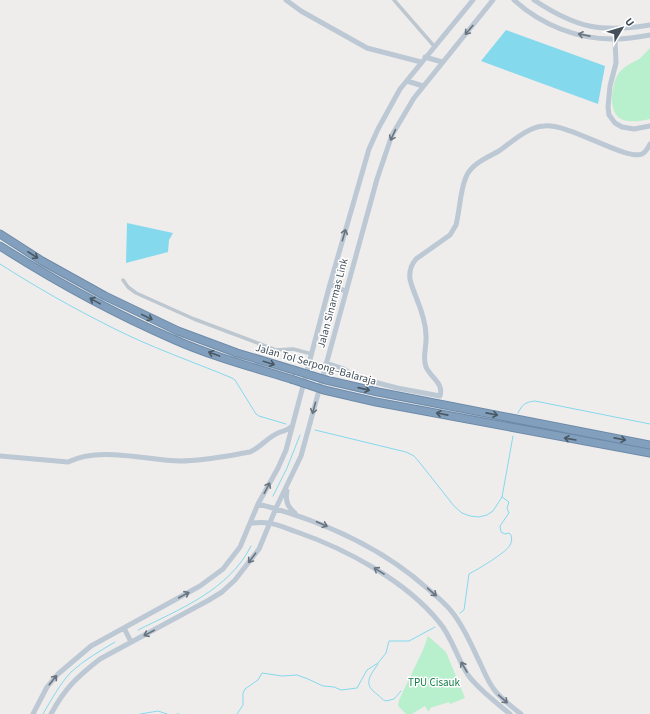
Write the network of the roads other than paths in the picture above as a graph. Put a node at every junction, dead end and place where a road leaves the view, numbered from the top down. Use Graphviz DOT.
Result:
graph roads {
  1 [pos="286,0"];
  2 [pos="394,0"];
  3 [pos="473,0"];
  4 [pos="493,0"];
  5 [pos="514,0"];
  6 [pos="534,0"];
  7 [pos="650,25"];
  8 [pos="650,35"];
  9 [pos="615,39"];
  10 [pos="434,46"];
  11 [pos="425,57"];
  12 [pos="422,62"];
  13 [pos="442,62"];
  14 [pos="407,81"];
  15 [pos="423,86"];
  16 [pos="650,126"];
  17 [pos="650,144"];
  18 [pos="0,234"];
  19 [pos="0,246"];
  20 [pos="123,280"];
  21 [pos="330,284"];
  22 [pos="345,291"];
  23 [pos="312,354"];
  24 [pos="326,363"];
  25 [pos="292,425"];
  26 [pos="650,445"];
  27 [pos="608,446"];
  28 [pos="650,453"];
  29 [pos="0,456"];
  30 [pos="650,457"];
  31 [pos="287,486"];
  32 [pos="258,504"];
  33 [pos="276,508"];
  34 [pos="302,517"];
  35 [pos="250,523"];
  36 [pos="270,523"];
  37 [pos="124,628"];
  38 [pos="131,642"];
  39 [pos="33,714"];
  40 [pos="51,714"];
  41 [pos="510,714"];
  42 [pos="521,714"];
  1 -- 12 [label="street"];
  2 -- 10 [label="street"];
  3 -- 10 [label="street, Jalan Sinarmas Link"];
  4 -- 13 [label="street, Jalan Sinarmas Link, one-way"];
  9 -- 5 [label="street, one-way"];
  6 -- 7 [label="street"];
  8 -- 9 [label="street"];
  9 -- 16 [label="street"];
  10 -- 11 [label="street, Jalan Sinarmas Link"];
  11 -- 12 [label="street, Jalan Sinarmas Link"];
  11 -- 13 [label="street"];
  12 -- 14 [label="street, Jalan Sinarmas Link"];
  13 -- 15 [label="street, Jalan Sinarmas Link"];
  14 -- 15 [label="street"];
  21 -- 14 [label="street, Jalan Sinarmas Link, one-way"];
  15 -- 22 [label="street, Jalan Sinarmas Link, one-way"];
  17 -- 24 [label="street"];
  18 -- 26 [label="highway, Jalan Tol Serpong–Balaraja, one-way, bridge"];
  27 -- 19 [label="highway, Jalan Tol Serpong–Balaraja, one-way, bridge"];
  20 -- 23 [label="street"];
  21 -- 22 [label="street"];
  21 -- 23 [label="street, Jalan Sinarmas Link"];
  22 -- 24 [label="street, Jalan Sinarmas Link"];
  23 -- 25 [label="street, Jalan Sinarmas Link"];
  24 -- 31 [label="street, Jalan Sinarmas Link, one-way"];
  25 -- 29 [label="street"];
  32 -- 25 [label="street, Jalan Sinarmas Link, one-way"];
  27 -- 28 [label="highway, Jalan Tol Serpong–Balaraja"];
  27 -- 30 [label="highway"];
  31 -- 33 [label="street, Jalan Sinarmas Link"];
  31 -- 34 [label="street"];
  32 -- 33 [label="street"];
  32 -- 35 [label="street, Jalan Sinarmas Link"];
  33 -- 34 [label="street"];
  33 -- 36 [label="street, Jalan Sinarmas Link"];
  34 -- 42 [label="street, one-way"];
  35 -- 36 [label="street"];
  37 -- 35 [label="street, one-way"];
  36 -- 38 [label="street, Jalan Sinarmas Link, one-way"];
  41 -- 36 [label="street, one-way"];
  37 -- 38 [label="street"];
  39 -- 37 [label="street, one-way"];
  38 -- 40 [label="street, Jalan Sinarmas Link"];
}
